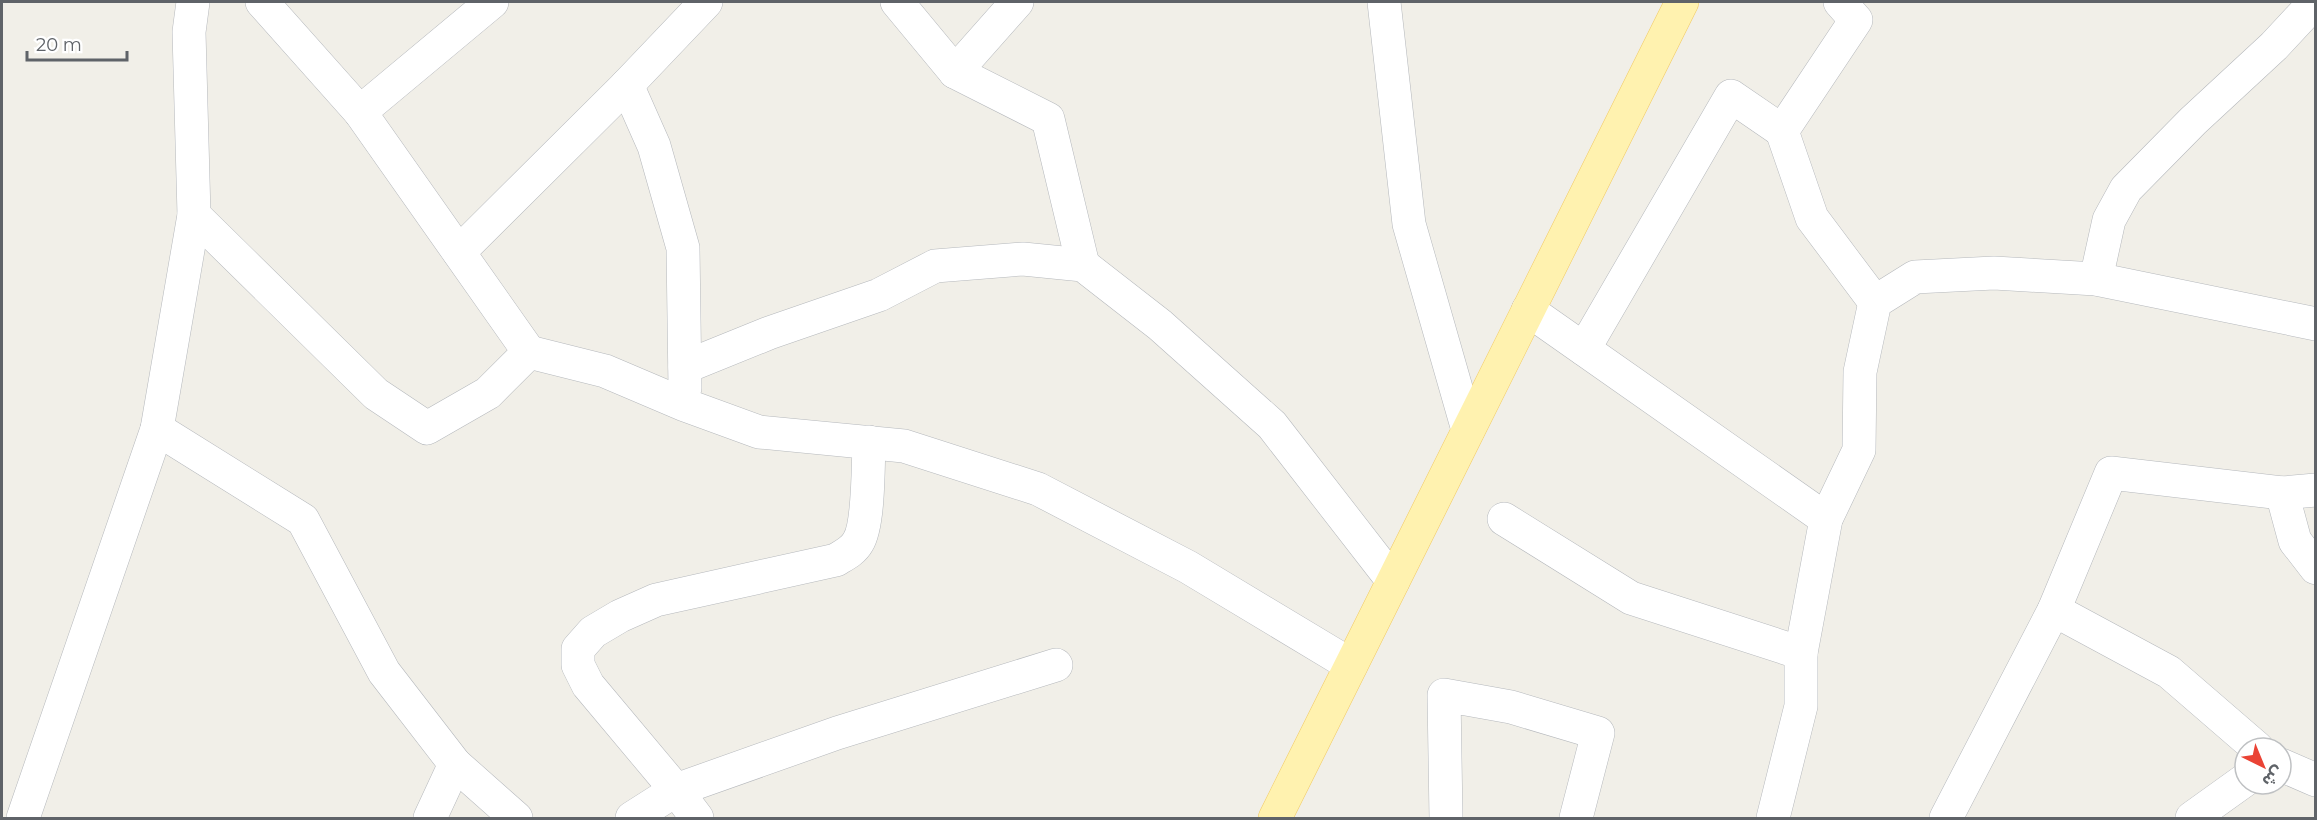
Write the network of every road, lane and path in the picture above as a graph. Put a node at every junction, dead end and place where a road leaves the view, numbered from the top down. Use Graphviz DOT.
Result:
graph roads {
  1 [pos="193,2"];
  2 [pos="262,2"];
  3 [pos="492,2"];
  4 [pos="706,2"];
  5 [pos="897,2"];
  6 [pos="1017,2"];
  7 [pos="1384,2"];
  8 [pos="1682,2"];
  9 [pos="1840,2"];
  10 [pos="2315,2"];
  11 [pos="955,72"];
  12 [pos="627,85"];
  13 [pos="360,112"];
  14 [pos="1782,131"];
  15 [pos="194,215"];
  16 [pos="459,252"];
  17 [pos="1083,265"];
  18 [pos="2096,279"];
  19 [pos="1875,302"];
  20 [pos="1528,310"];
  21 [pos="2316,324"];
  22 [pos="1584,349"];
  23 [pos="529,352"];
  24 [pos="685,367"];
  25 [pos="685,405"];
  26 [pos="157,429"];
  27 [pos="1468,430"];
  28 [pos="869,442"];
  29 [pos="2316,490"];
  30 [pos="2282,493"];
  31 [pos="1504,519"];
  32 [pos="1826,519"];
  33 [pos="2316,568"];
  34 [pos="1393,581"];
  35 [pos="2054,610"];
  36 [pos="1802,653"];
  37 [pos="1056,665"];
  38 [pos="1351,665"];
  39 [pos="2243,736"];
  40 [pos="454,764"];
  41 [pos="2293,770"];
  42 [pos="2316,780"];
  43 [pos="2233,789"];
  44 [pos="676,790"];
  45 [pos="23,819"];
  46 [pos="430,819"];
  47 [pos="516,819"];
  48 [pos="632,819"];
  49 [pos="697,819"];
  50 [pos="1275,819"];
  51 [pos="1446,819"];
  52 [pos="1576,819"];
  53 [pos="1773,819"];
  54 [pos="1946,819"];
  55 [pos="2192,819"];
  1 -- 15 [label="street"];
  2 -- 13 [label="street"];
  3 -- 13 [label="street"];
  4 -- 12 [label="street"];
  5 -- 11 [label="street"];
  6 -- 11 [label="street"];
  7 -- 27 [label="street"];
  8 -- 20 [label="main road"];
  9 -- 14 [label="street"];
  10 -- 18 [label="street"];
  11 -- 17 [label="street"];
  12 -- 16 [label="street"];
  12 -- 24 [label="street"];
  13 -- 16 [label="street"];
  14 -- 19 [label="street"];
  14 -- 22 [label="street"];
  15 -- 23 [label="street"];
  15 -- 26 [label="street"];
  16 -- 23 [label="street"];
  17 -- 24 [label="street"];
  17 -- 34 [label="street"];
  18 -- 19 [label="street"];
  18 -- 21 [label="street"];
  19 -- 32 [label="street"];
  20 -- 22 [label="street"];
  20 -- 27 [label="main road"];
  22 -- 32 [label="street"];
  23 -- 25 [label="street"];
  24 -- 25 [label="street"];
  25 -- 28 [label="street"];
  26 -- 40 [label="street"];
  26 -- 45 [label="street"];
  27 -- 34 [label="main road"];
  28 -- 38 [label="street"];
  28 -- 44 [label="street"];
  29 -- 30 [label="street"];
  30 -- 33 [label="street"];
  30 -- 35 [label="street"];
  31 -- 36 [label="street"];
  32 -- 36 [label="street"];
  34 -- 38 [label="main road"];
  35 -- 39 [label="street"];
  35 -- 54 [label="street"];
  36 -- 53 [label="street"];
  37 -- 44 [label="street"];
  38 -- 50 [label="main road"];
  40 -- 46 [label="street"];
  40 -- 47 [label="street"];
  41 -- 42 [label="street"];
  43 -- 55 [label="street"];
  44 -- 48 [label="street"];
  44 -- 49 [label="street"];
  51 -- 52 [label="street"];
}
